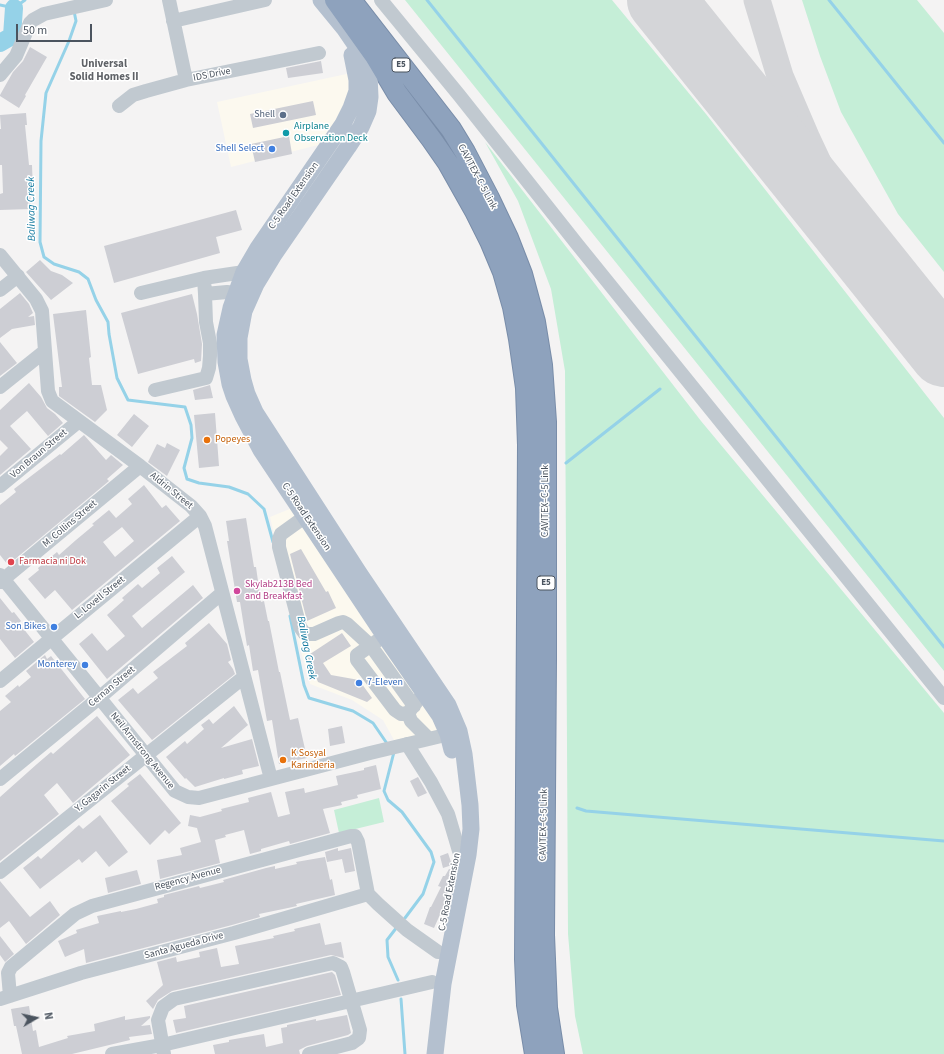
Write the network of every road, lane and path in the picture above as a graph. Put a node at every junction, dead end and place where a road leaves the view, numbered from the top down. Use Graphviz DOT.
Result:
graph roads {
  1 [pos="106,0"];
  2 [pos="169,0"];
  3 [pos="265,0"];
  4 [pos="320,0"];
  5 [pos="336,0"];
  6 [pos="351,0"];
  7 [pos="381,0"];
  8 [pos="173,21"];
  9 [pos="319,53"];
  10 [pos="0,75"];
  11 [pos="186,80"];
  12 [pos="119,106"];
  13 [pos="0,255"];
  14 [pos="244,272"];
  15 [pos="18,276"];
  16 [pos="204,278"];
  17 [pos="0,290"];
  18 [pos="142,293"];
  19 [pos="236,293"];
  20 [pos="205,294"];
  21 [pos="45,351"];
  22 [pos="228,373"];
  23 [pos="206,378"];
  24 [pos="0,387"];
  25 [pos="155,390"];
  26 [pos="79,421"];
  27 [pos="140,466"];
  28 [pos="0,486"];
  29 [pos="200,516"];
  30 [pos="306,516"];
  31 [pos="1,579"];
  32 [pos="222,593"];
  33 [pos="384,635"];
  34 [pos="51,638"];
  35 [pos="371,646"];
  36 [pos="244,677"];
  37 [pos="0,681"];
  38 [pos="423,691"];
  39 [pos="99,698"];
  40 [pos="944,698"];
  41 [pos="411,710"];
  42 [pos="454,733"];
  43 [pos="429,739"];
  44 [pos="407,744"];
  45 [pos="145,755"];
  46 [pos="0,779"];
  47 [pos="271,779"];
  48 [pos="459,851"];
  49 [pos="0,872"];
  50 [pos="368,894"];
  51 [pos="438,952"];
  52 [pos="432,982"];
  53 [pos="5,998"];
  54 [pos="351,1000"];
  55 [pos="163,1049"];
  56 [pos="112,1054"];
  57 [pos="309,1054"];
  58 [pos="424,1054"];
  59 [pos="434,1054"];
  60 [pos="535,1054"];
  61 [pos="554,1054"];
  1 -- 10 [label="street"];
  2 -- 8 [label="street, IDS Drive"];
  3 -- 8 [label="street"];
  4 -- 14 [label="main road, C-5 Road Extension"];
  4 -- 42 [label="main road, C-5 Road Extension"];
  5 -- 60 [label="highway, CAVITEX–C-5 Link / E5"];
  6 -- 61 [label="highway, CAVITEX–C-5 Link / E5"];
  7 -- 40 [label="street"];
  8 -- 11 [label="street, IDS Drive"];
  9 -- 11 [label="street, IDS Drive"];
  11 -- 12 [label="street"];
  13 -- 15 [label="street, Aldrin Street"];
  14 -- 16 [label="street"];
  14 -- 19 [label="main road, C-5 Road Extension"];
  15 -- 17 [label="street"];
  15 -- 21 [label="street, Aldrin Street"];
  16 -- 18 [label="street"];
  16 -- 20 [label="street"];
  19 -- 20 [label="street"];
  19 -- 22 [label="main road, C-5 Road Extension"];
  20 -- 23 [label="street"];
  21 -- 24 [label="street"];
  21 -- 26 [label="street, Aldrin Street"];
  22 -- 23 [label="street"];
  22 -- 30 [label="main road, C-5 Road Extension"];
  23 -- 25 [label="street"];
  26 -- 27 [label="street, Aldrin Street"];
  26 -- 28 [label="street, Von Braun Street"];
  27 -- 29 [label="street, Aldrin Street"];
  27 -- 31 [label="street, M. Collins Street"];
  29 -- 32 [label="street, Aldrin Street"];
  29 -- 34 [label="street, L. Lovell Street"];
  30 -- 33 [label="main road, C-5 Road Extension"];
  30 -- 35 [label="street"];
  31 -- 34 [label="street, Neil Armstrong Avenue"];
  32 -- 36 [label="street, Aldrin Street"];
  32 -- 39 [label="street, Cernan Street"];
  33 -- 35 [label="street"];
  33 -- 38 [label="main road, C-5 Road Extension"];
  34 -- 37 [label="street, L. Lovell Street"];
  34 -- 39 [label="street, Neil Armstrong Avenue"];
  35 -- 41 [label="street"];
  35 -- 41 [label="street"];
  36 -- 45 [label="street, Y. Gagarin Street"];
  36 -- 47 [label="street, Aldrin Street"];
  38 -- 41 [label="street"];
  38 -- 42 [label="main road, C-5 Road Extension"];
  39 -- 45 [label="street, Neil Armstrong Avenue"];
  39 -- 46 [label="street, Cernan Street"];
  41 -- 43 [label="street"];
  42 -- 43 [label="street, Neil Armstrong Avenue"];
  42 -- 48 [label="main road, C-5 Road Extension"];
  42 -- 59 [label="main road, C-5 Road Extension"];
  43 -- 44 [label="street, Neil Armstrong Avenue"];
  44 -- 47 [label="street, Neil Armstrong Avenue"];
  44 -- 48 [label="street"];
  45 -- 47 [label="street, Neil Armstrong Avenue"];
  45 -- 49 [label="street, Y. Gagarin Street"];
  48 -- 51 [label="main road, C-5 Road Extension"];
  50 -- 51 [label="street"];
  50 -- 53 [label="street, Santa Agueda Drive"];
  50 -- 53 [label="street, Regency Avenue"];
  51 -- 52 [label="main road, C-5 Road Extension"];
  52 -- 54 [label="street"];
  52 -- 58 [label="main road, C-5 Road Extension"];
  54 -- 55 [label="street"];
  54 -- 55 [label="street"];
  54 -- 57 [label="street"];
  55 -- 56 [label="street"];
}
